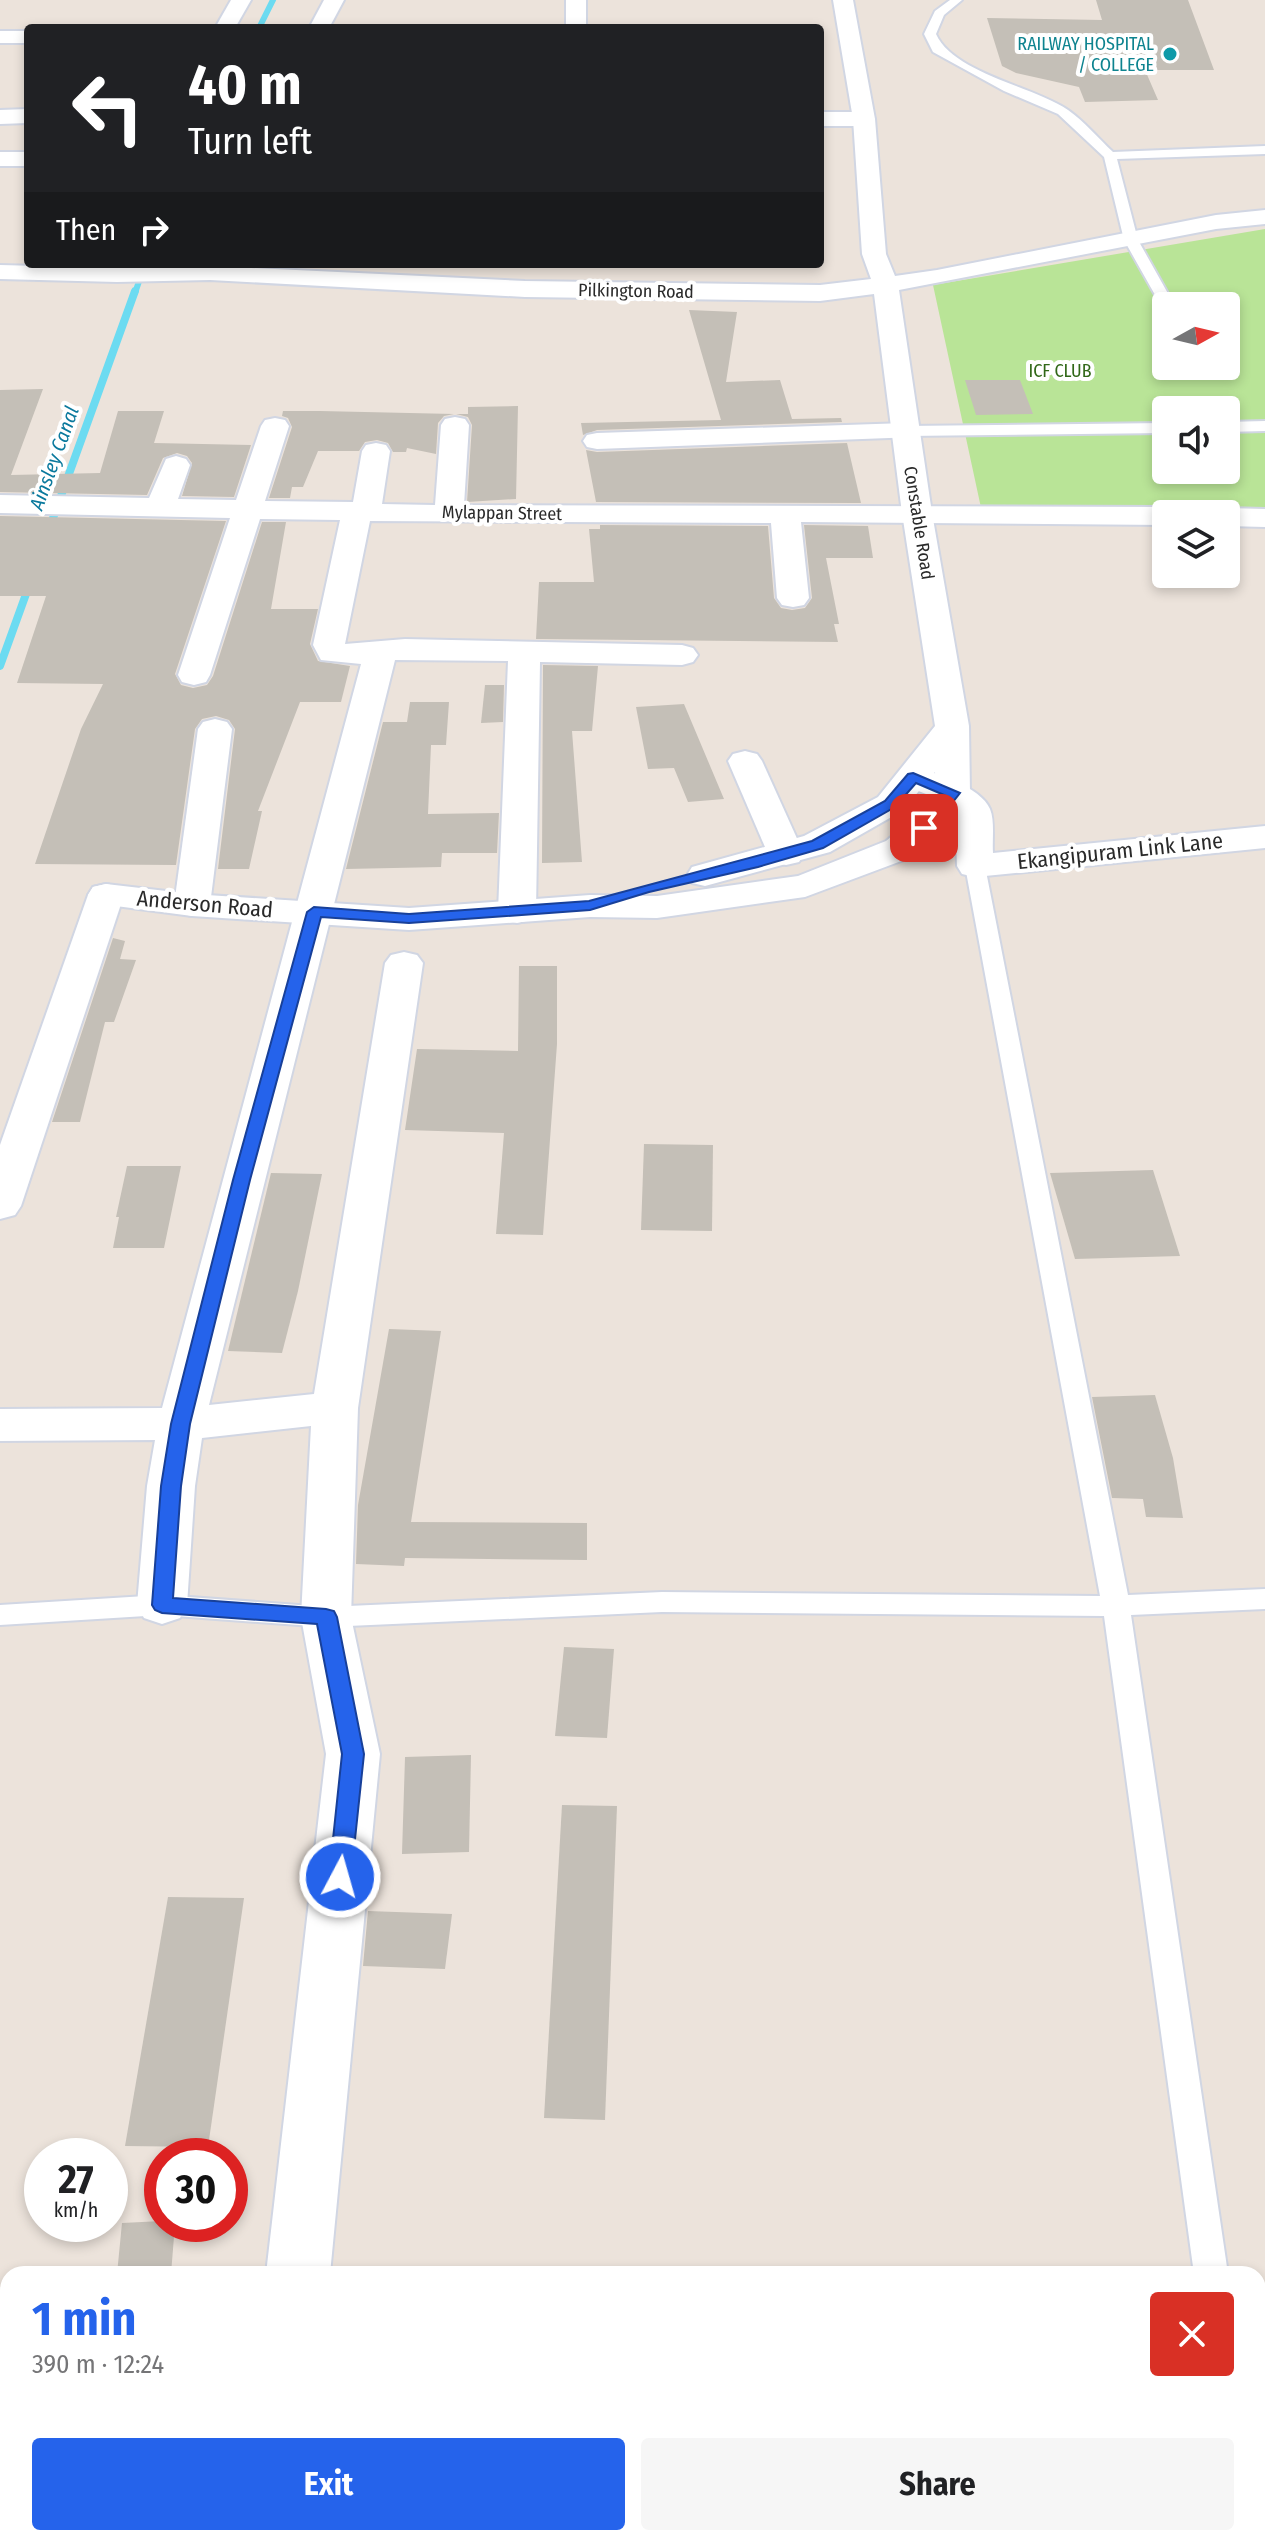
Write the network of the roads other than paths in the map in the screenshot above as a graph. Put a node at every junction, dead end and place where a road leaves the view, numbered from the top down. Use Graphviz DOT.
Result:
graph roads {
  1 [pos="241,0"];
  2 [pos="334,0"];
  3 [pos="576,0"];
  4 [pos="843,0"];
  5 [pos="957,0"];
  6 [pos="227,24"];
  7 [pos="321,24"];
  8 [pos="576,24"];
  9 [pos="0,37"];
  10 [pos="24,37"];
  11 [pos="24,116"];
  12 [pos="0,117"];
  13 [pos="824,119"];
  14 [pos="864,119"];
  15 [pos="1265,150"];
  16 [pos="1110,156"];
  17 [pos="0,159"];
  18 [pos="24,159"];
  19 [pos="1265,217"];
  20 [pos="1131,240"];
  21 [pos="874,254"];
  22 [pos="212,268"];
  23 [pos="67,269"];
  24 [pos="0,272"];
  25 [pos="937,278"];
  26 [pos="886,286"];
  27 [pos="1160,292"];
  28 [pos="455,425"];
  29 [pos="275,426"];
  30 [pos="1265,426"];
  31 [pos="1240,427"];
  32 [pos="1152,428"];
  33 [pos="906,431"];
  34 [pos="597,441"];
  35 [pos="376,451"];
  36 [pos="176,465"];
  37 [pos="0,504"];
  38 [pos="161,505"];
  39 [pos="247,507"];
  40 [pos="362,510"];
  41 [pos="449,512"];
  42 [pos="917,513"];
  43 [pos="785,515"];
  44 [pos="1152,516"];
  45 [pos="1240,517"];
  46 [pos="1265,518"];
  47 [pos="793,598"];
  48 [pos="524,651"];
  49 [pos="380,654"];
  50 [pos="682,655"];
  51 [pos="194,675"];
  52 [pos="952,726"];
  53 [pos="215,729"];
  54 [pos="745,761"];
  55 [pos="913,777"];
  56 [pos="953,793"];
  57 [pos="1265,837"];
  58 [pos="786,854"];
  59 [pos="975,866"];
  60 [pos="192,905"];
  61 [pos="590,906"];
  62 [pos="314,912"];
  63 [pos="517,912"];
  64 [pos="404,963"];
  65 [pos="0,1206"];
  66 [pos="335,1408"];
  67 [pos="181,1424"];
  68 [pos="0,1425"];
  69 [pos="1265,1599"];
  70 [pos="162,1605"];
  71 [pos="1116,1606"];
  72 [pos="0,1615"];
  73 [pos="326,1617"];
  74 [pos="299,2266"];
  75 [pos="1210,2266"];
  1 -- 6 [label="street"];
  2 -- 7 [label="street"];
  3 -- 8 [label="street"];
  4 -- 14 [label="street, Constable Road"];
  5 -- 16 [label="lane"];
  9 -- 10 [label="street"];
  11 -- 12 [label="street"];
  13 -- 14 [label="street"];
  14 -- 21 [label="street, Constable Road"];
  15 -- 16 [label="lane"];
  16 -- 20 [label="lane"];
  17 -- 18 [label="street"];
  19 -- 20 [label="street, Pilkington Road"];
  20 -- 25 [label="street, Pilkington Road"];
  20 -- 27 [label="lane"];
  21 -- 25 [label="street"];
  21 -- 26 [label="street, Constable Road"];
  22 -- 23 [label="street, Pilkington Road"];
  22 -- 26 [label="street, Pilkington Road"];
  23 -- 24 [label="street, Pilkington Road"];
  25 -- 26 [label="street, Pilkington Road"];
  26 -- 33 [label="street, Constable Road"];
  28 -- 41 [label="street"];
  29 -- 39 [label="street"];
  30 -- 31 [label="lane"];
  32 -- 33 [label="lane"];
  33 -- 34 [label="street"];
  33 -- 42 [label="street, Constable Road"];
  35 -- 40 [label="street"];
  36 -- 38 [label="street"];
  37 -- 38 [label="street, Mylappan Street"];
  38 -- 39 [label="street, Mylappan Street"];
  39 -- 40 [label="street, Mylappan Street"];
  39 -- 51 [label="street"];
  40 -- 41 [label="street, Mylappan Street"];
  40 -- 49 [label="street"];
  41 -- 43 [label="street, Mylappan Street"];
  42 -- 43 [label="street, Mylappan Street"];
  42 -- 44 [label="street, Mylappan Street"];
  42 -- 52 [label="street, Constable Road"];
  43 -- 47 [label="street"];
  45 -- 46 [label="street"];
  48 -- 49 [label="street"];
  48 -- 50 [label="street"];
  48 -- 63 [label="street"];
  49 -- 62 [label="street"];
  52 -- 55 [label="street, Anderson Road"];
  52 -- 56 [label="street, Constable Road"];
  53 -- 60 [label="street"];
  54 -- 58 [label="street"];
  55 -- 56 [label="street"];
  55 -- 58 [label="street, Anderson Road"];
  56 -- 59 [label="street"];
  56 -- 61 [label="street, Anderson Road"];
  57 -- 59 [label="street, Ekangipuram Link Lane"];
  58 -- 61 [label="street, Anderson Road"];
  59 -- 71 [label="lane"];
  60 -- 62 [label="street, Anderson Road"];
  60 -- 65 [label="street, Anderson Road"];
  61 -- 63 [label="street, Anderson Road"];
  62 -- 63 [label="street, Anderson Road"];
  62 -- 67 [label="street"];
  64 -- 66 [label="street"];
  66 -- 67 [label="street"];
  66 -- 73 [label="street"];
  67 -- 68 [label="street"];
  67 -- 70 [label="street"];
  69 -- 71 [label="lane"];
  70 -- 72 [label="lane"];
  70 -- 73 [label="lane"];
  71 -- 73 [label="lane"];
  71 -- 75 [label="lane"];
  73 -- 74 [label="street"];
}
